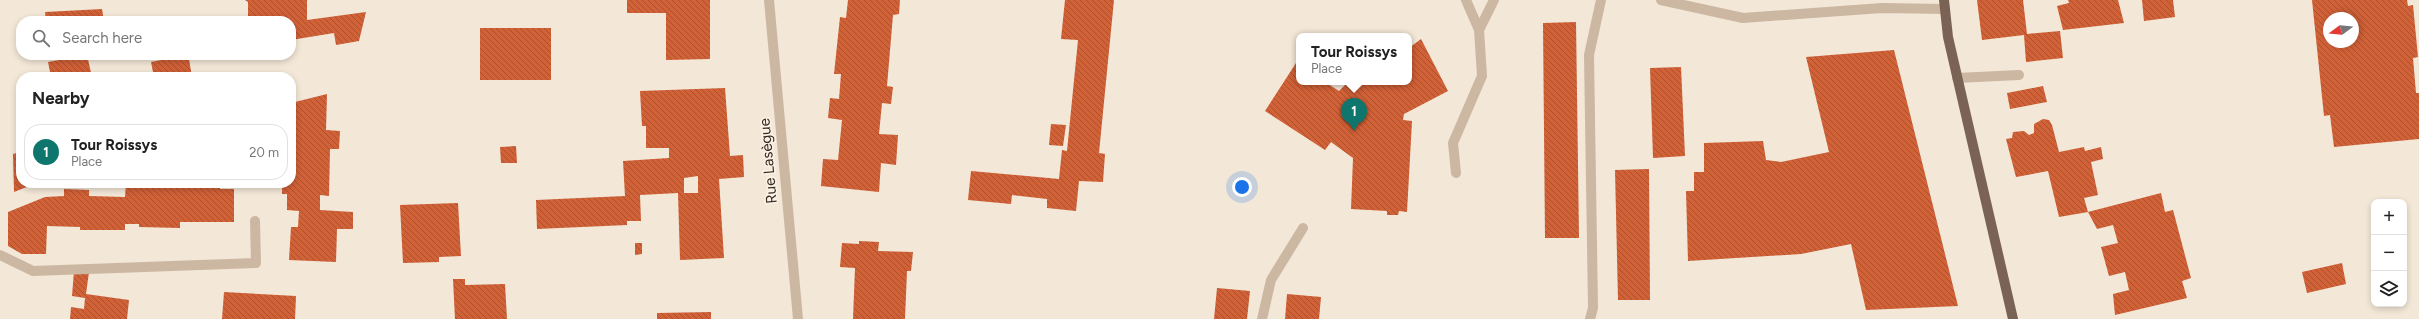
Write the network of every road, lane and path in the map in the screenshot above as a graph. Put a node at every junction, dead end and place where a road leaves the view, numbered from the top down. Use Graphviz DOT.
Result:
graph roads {
  1 [pos="769,0"];
  2 [pos="1466,0"];
  3 [pos="1494,0"];
  4 [pos="1601,0"];
  5 [pos="1661,0"];
  6 [pos="1945,4"];
  7 [pos="1479,30"];
  8 [pos="2019,76"];
  9 [pos="1957,78"];
  10 [pos="1456,173"];
  11 [pos="255,221"];
  12 [pos="1303,228"];
  13 [pos="0,255"];
  14 [pos="798,319"];
  15 [pos="1262,319"];
  16 [pos="1590,319"];
  17 [pos="2013,319"];
  1 -- 14 [label="street, Rue Lasègue"];
  2 -- 7 [label="street"];
  3 -- 7 [label="street"];
  4 -- 16 [label="street"];
  5 -- 6 [label="street"];
  6 -- 9 [label="main road"];
  7 -- 10 [label="street"];
  8 -- 9 [label="street"];
  9 -- 17 [label="main road"];
  11 -- 13 [label="street"];
  12 -- 15 [label="street"];
}
